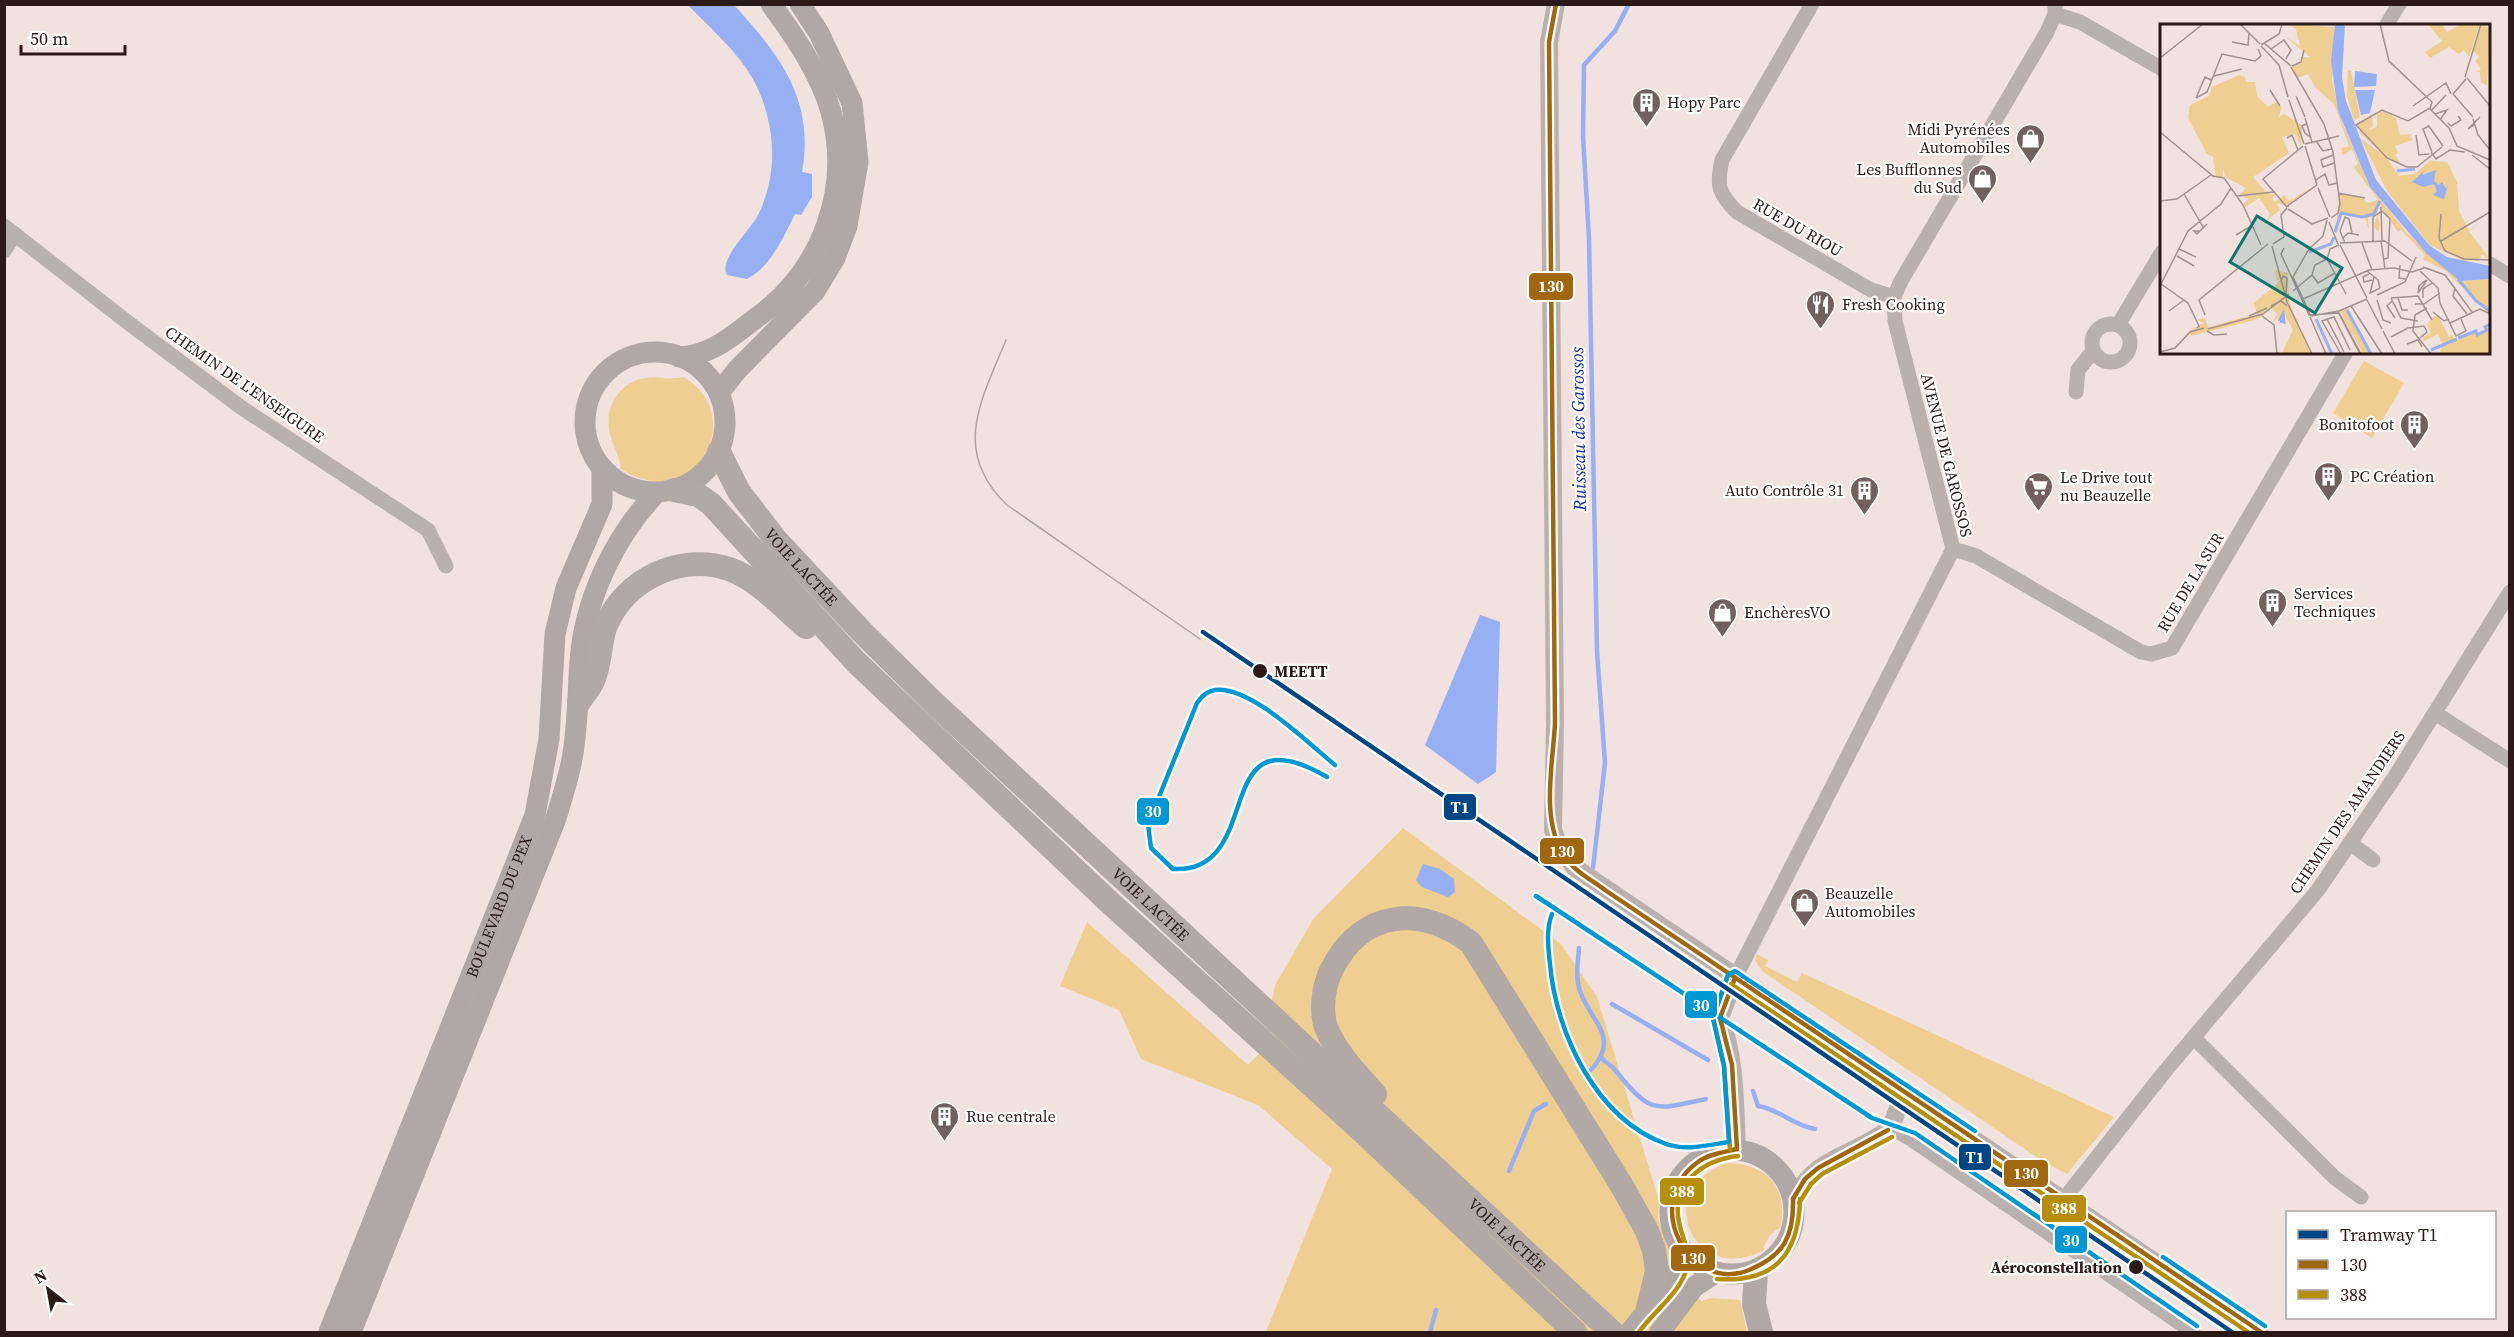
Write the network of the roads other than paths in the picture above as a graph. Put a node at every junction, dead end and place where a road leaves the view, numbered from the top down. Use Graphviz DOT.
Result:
graph roads {
  1 [pos="771,4"];
  2 [pos="800,4"];
  3 [pos="1556,4"];
  4 [pos="1812,4"];
  5 [pos="2399,4"];
  6 [pos="2055,9"];
  7 [pos="2387,24"];
  8 [pos="2160,68"];
  9 [pos="10,230"];
  10 [pos="4,251"];
  11 [pos="2160,255"];
  12 [pos="2490,264"];
  13 [pos="2510,276"];
  14 [pos="1894,297"];
  15 [pos="2118,325"];
  16 [pos="2093,351"];
  17 [pos="2345,354"];
  18 [pos="680,357"];
  19 [pos="2076,392"];
  20 [pos="719,393"];
  21 [pos="719,452"];
  22 [pos="602,468"];
  23 [pos="665,491"];
  24 [pos="1953,549"];
  25 [pos="446,566"];
  26 [pos="2510,592"];
  27 [pos="579,702"];
  28 [pos="2435,713"];
  29 [pos="931,734"];
  30 [pos="2510,761"];
  31 [pos="2350,843"];
  32 [pos="2373,860"];
  33 [pos="1735,978"];
  34 [pos="2194,1038"];
  35 [pos="1899,1087"];
  36 [pos="1888,1130"];
  37 [pos="1398,1135"];
  38 [pos="1737,1149"];
  39 [pos="2361,1197"];
  40 [pos="1793,1199"];
  41 [pos="2064,1199"];
  42 [pos="1678,1242"];
  43 [pos="1756,1271"];
  44 [pos="1717,1272"];
  45 [pos="1648,1308"];
  46 [pos="1662,1330"];
  47 [pos="329,1332"];
  48 [pos="351,1332"];
  49 [pos="1575,1332"];
  50 [pos="1612,1332"];
  51 [pos="1630,1332"];
  52 [pos="1761,1332"];
  53 [pos="2193,1332"];
  54 [pos="2261,1332"];
  1 -- 18 [label="main road"];
  2 -- 20 [label="main road"];
  3 -- 33 [label="street"];
  4 -- 14 [label="street, RUE DU RIOU"];
  5 -- 7 [label="street"];
  6 -- 8 [label="street"];
  6 -- 14 [label="street"];
  9 -- 10 [label="street, CHEMIN DE L'ENSEIGURE"];
  9 -- 25 [label="street, CHEMIN DE L'ENSEIGURE"];
  11 -- 15 [label="street"];
  12 -- 13 [label="street"];
  14 -- 24 [label="street, AVENUE DE GAROSSOS"];
  15 -- 16 [label="street"];
  15 -- 16 [label="street"];
  16 -- 19 [label="street"];
  17 -- 24 [label="street, RUE DE LA SUR"];
  18 -- 20 [label="main road"];
  18 -- 22 [label="main road"];
  20 -- 21 [label="main road"];
  21 -- 23 [label="main road"];
  21 -- 37 [label="highway, VOIE LACTÉE"];
  22 -- 23 [label="main road"];
  22 -- 47 [label="main road, BOULEVARD DU PEX"];
  23 -- 27 [label="main road, BOULEVARD DU PEX"];
  23 -- 29 [label="highway, VOIE LACTÉE"];
  24 -- 33 [label="street, AVENUE DE GAROSSOS"];
  26 -- 28 [label="street, CHEMIN DES AMANDIERS"];
  27 -- 29 [label="highway"];
  27 -- 48 [label="main road, BOULEVARD DU PEX"];
  28 -- 30 [label="street"];
  28 -- 31 [label="street, CHEMIN DES AMANDIERS"];
  29 -- 49 [label="highway, VOIE LACTÉE"];
  31 -- 32 [label="street"];
  31 -- 34 [label="street, CHEMIN DES AMANDIERS"];
  33 -- 35 [label="street"];
  33 -- 38 [label="street"];
  34 -- 39 [label="street"];
  34 -- 41 [label="street, CHEMIN DES AMANDIERS"];
  35 -- 36 [label="street"];
  35 -- 41 [label="street"];
  36 -- 40 [label="street"];
  36 -- 53 [label="street"];
  37 -- 45 [label="highway"];
  37 -- 50 [label="highway, VOIE LACTÉE"];
  38 -- 40 [label="main road"];
  38 -- 42 [label="main road"];
  40 -- 43 [label="main road"];
  41 -- 54 [label="street"];
  42 -- 44 [label="main road"];
  42 -- 45 [label="main road"];
  43 -- 44 [label="main road"];
  43 -- 52 [label="highway"];
  44 -- 46 [label="main road"];
  45 -- 51 [label="main road"];
}
